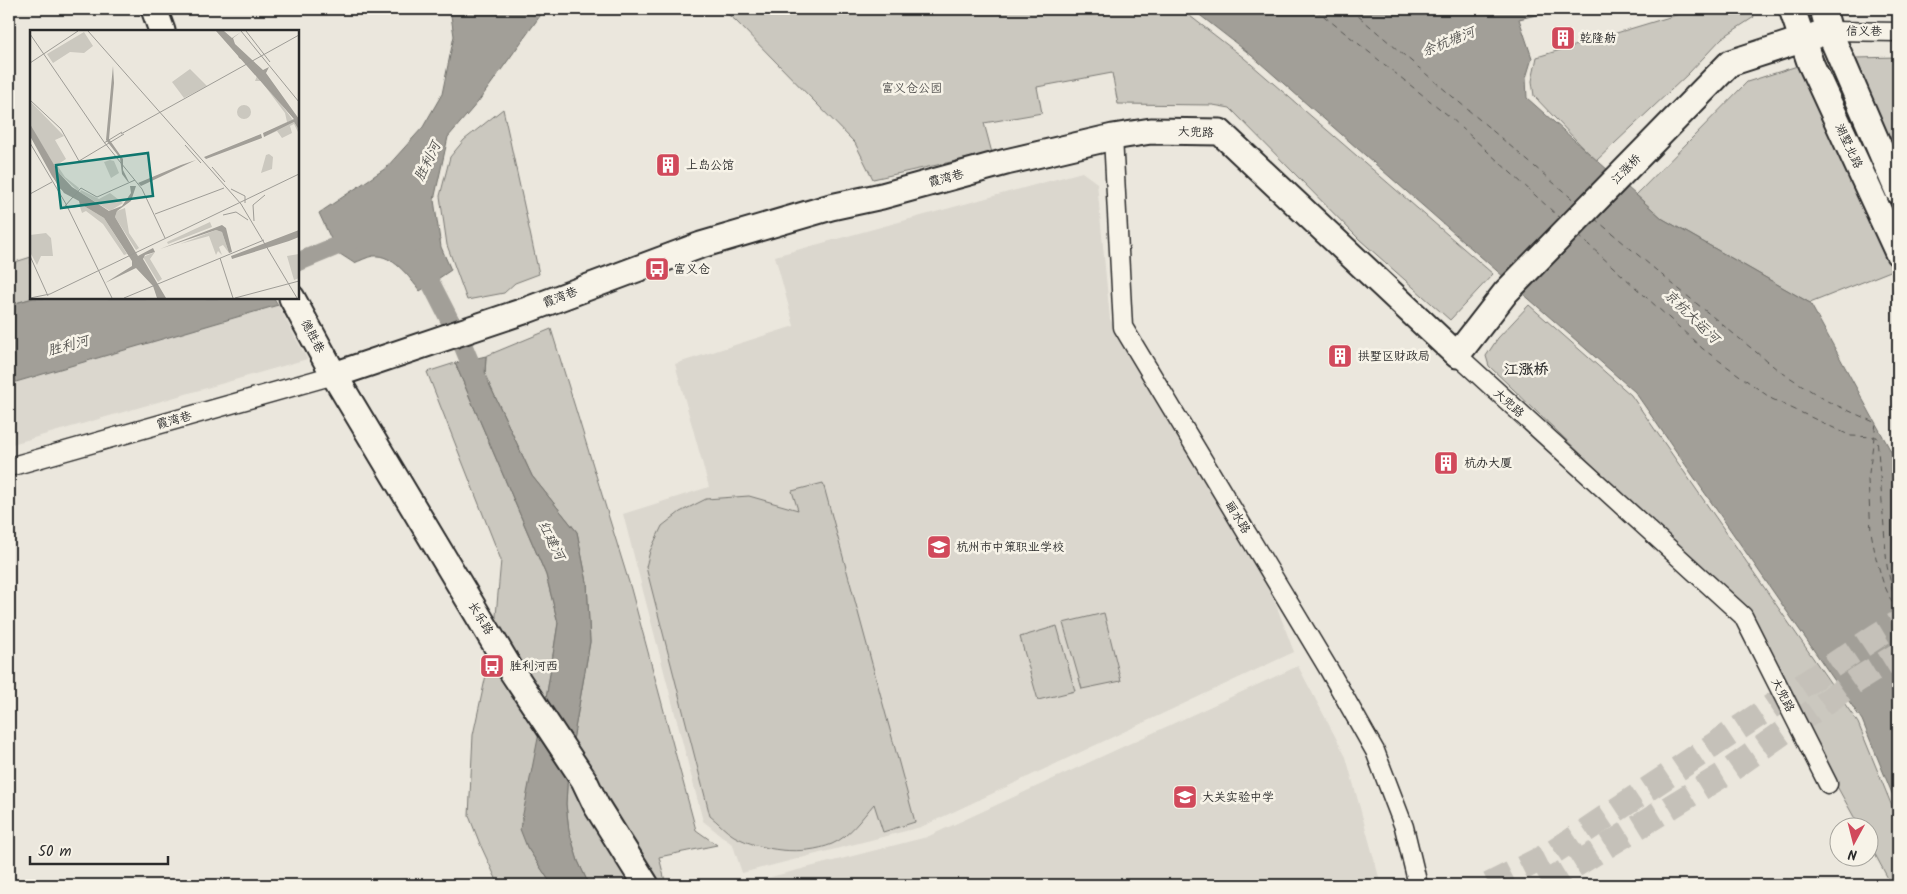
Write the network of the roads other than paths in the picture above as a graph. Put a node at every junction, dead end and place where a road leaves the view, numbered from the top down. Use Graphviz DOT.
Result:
graph roads {
  1 [pos="154,9"];
  2 [pos="1792,9"];
  3 [pos="1826,20"];
  4 [pos="162,30"];
  5 [pos="1898,32"];
  6 [pos="1803,39"];
  7 [pos="1113,137"];
  8 [pos="1898,191"];
  9 [pos="1898,253"];
  10 [pos="293,299"];
  11 [pos="1457,355"];
  12 [pos="334,375"];
  13 [pos="9,467"];
  14 [pos="1828,784"];
  15 [pos="646,885"];
  16 [pos="1418,885"];
  1 -- 4 [label="street"];
  2 -- 6 [label="street, 湖墅北路"];
  3 -- 5 [label="street, 信义巷"];
  3 -- 6 [label="street, 江涨桥"];
  3 -- 8 [label="street"];
  6 -- 9 [label="street, 湖墅北路"];
  6 -- 11 [label="street, 江涨桥"];
  7 -- 11 [label="street, 大兜路"];
  7 -- 12 [label="street, 霞湾巷"];
  7 -- 16 [label="street, 丽水路"];
  10 -- 12 [label="street, 德胜巷"];
  11 -- 14 [label="street, 大兜路"];
  12 -- 13 [label="street, 霞湾巷"];
  12 -- 15 [label="street, 长乐路"];
}
